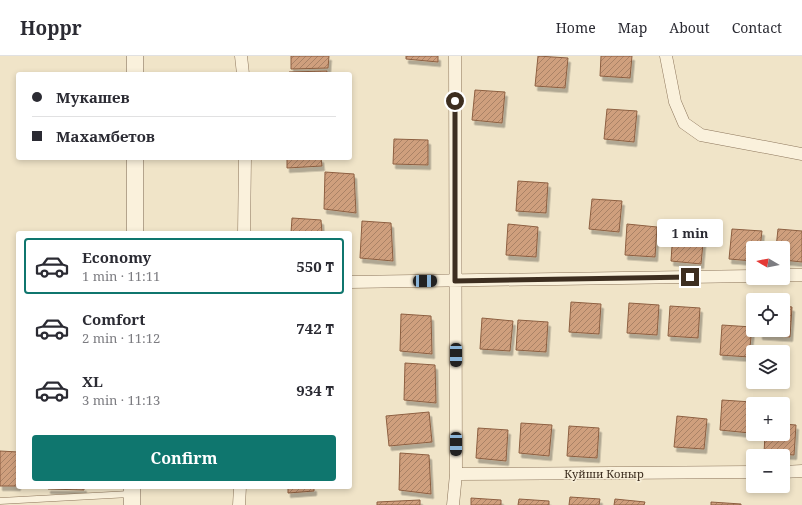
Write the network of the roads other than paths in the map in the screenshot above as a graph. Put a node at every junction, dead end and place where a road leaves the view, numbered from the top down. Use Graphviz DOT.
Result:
graph roads {
  1 [pos="134,56"];
  2 [pos="241,56"];
  3 [pos="455,56"];
  4 [pos="666,56"];
  5 [pos="135,72"];
  6 [pos="243,72"];
  7 [pos="802,154"];
  8 [pos="135,160"];
  9 [pos="245,160"];
  10 [pos="135,231"];
  11 [pos="244,231"];
  12 [pos="790,275"];
  13 [pos="802,275"];
  14 [pos="746,276"];
  15 [pos="455,281"];
  16 [pos="352,282"];
  17 [pos="802,471"];
  18 [pos="746,472"];
  19 [pos="790,472"];
  20 [pos="456,474"];
  21 [pos="240,489"];
  22 [pos="132,495"];
  23 [pos="0,501"];
  24 [pos="239,505"];
  25 [pos="453,505"];
  1 -- 5 [label="main road"];
  2 -- 6 [label="street"];
  3 -- 15 [label="street"];
  4 -- 7 [label="street"];
  8 -- 10 [label="main road"];
  9 -- 11 [label="street"];
  12 -- 13 [label="street"];
  14 -- 15 [label="street"];
  15 -- 16 [label="street"];
  15 -- 20 [label="street"];
  17 -- 19 [label="street"];
  18 -- 20 [label="street, Куйши Коныр"];
  20 -- 25 [label="street"];
  21 -- 24 [label="street"];
  22 -- 23 [label="lane"];
}
